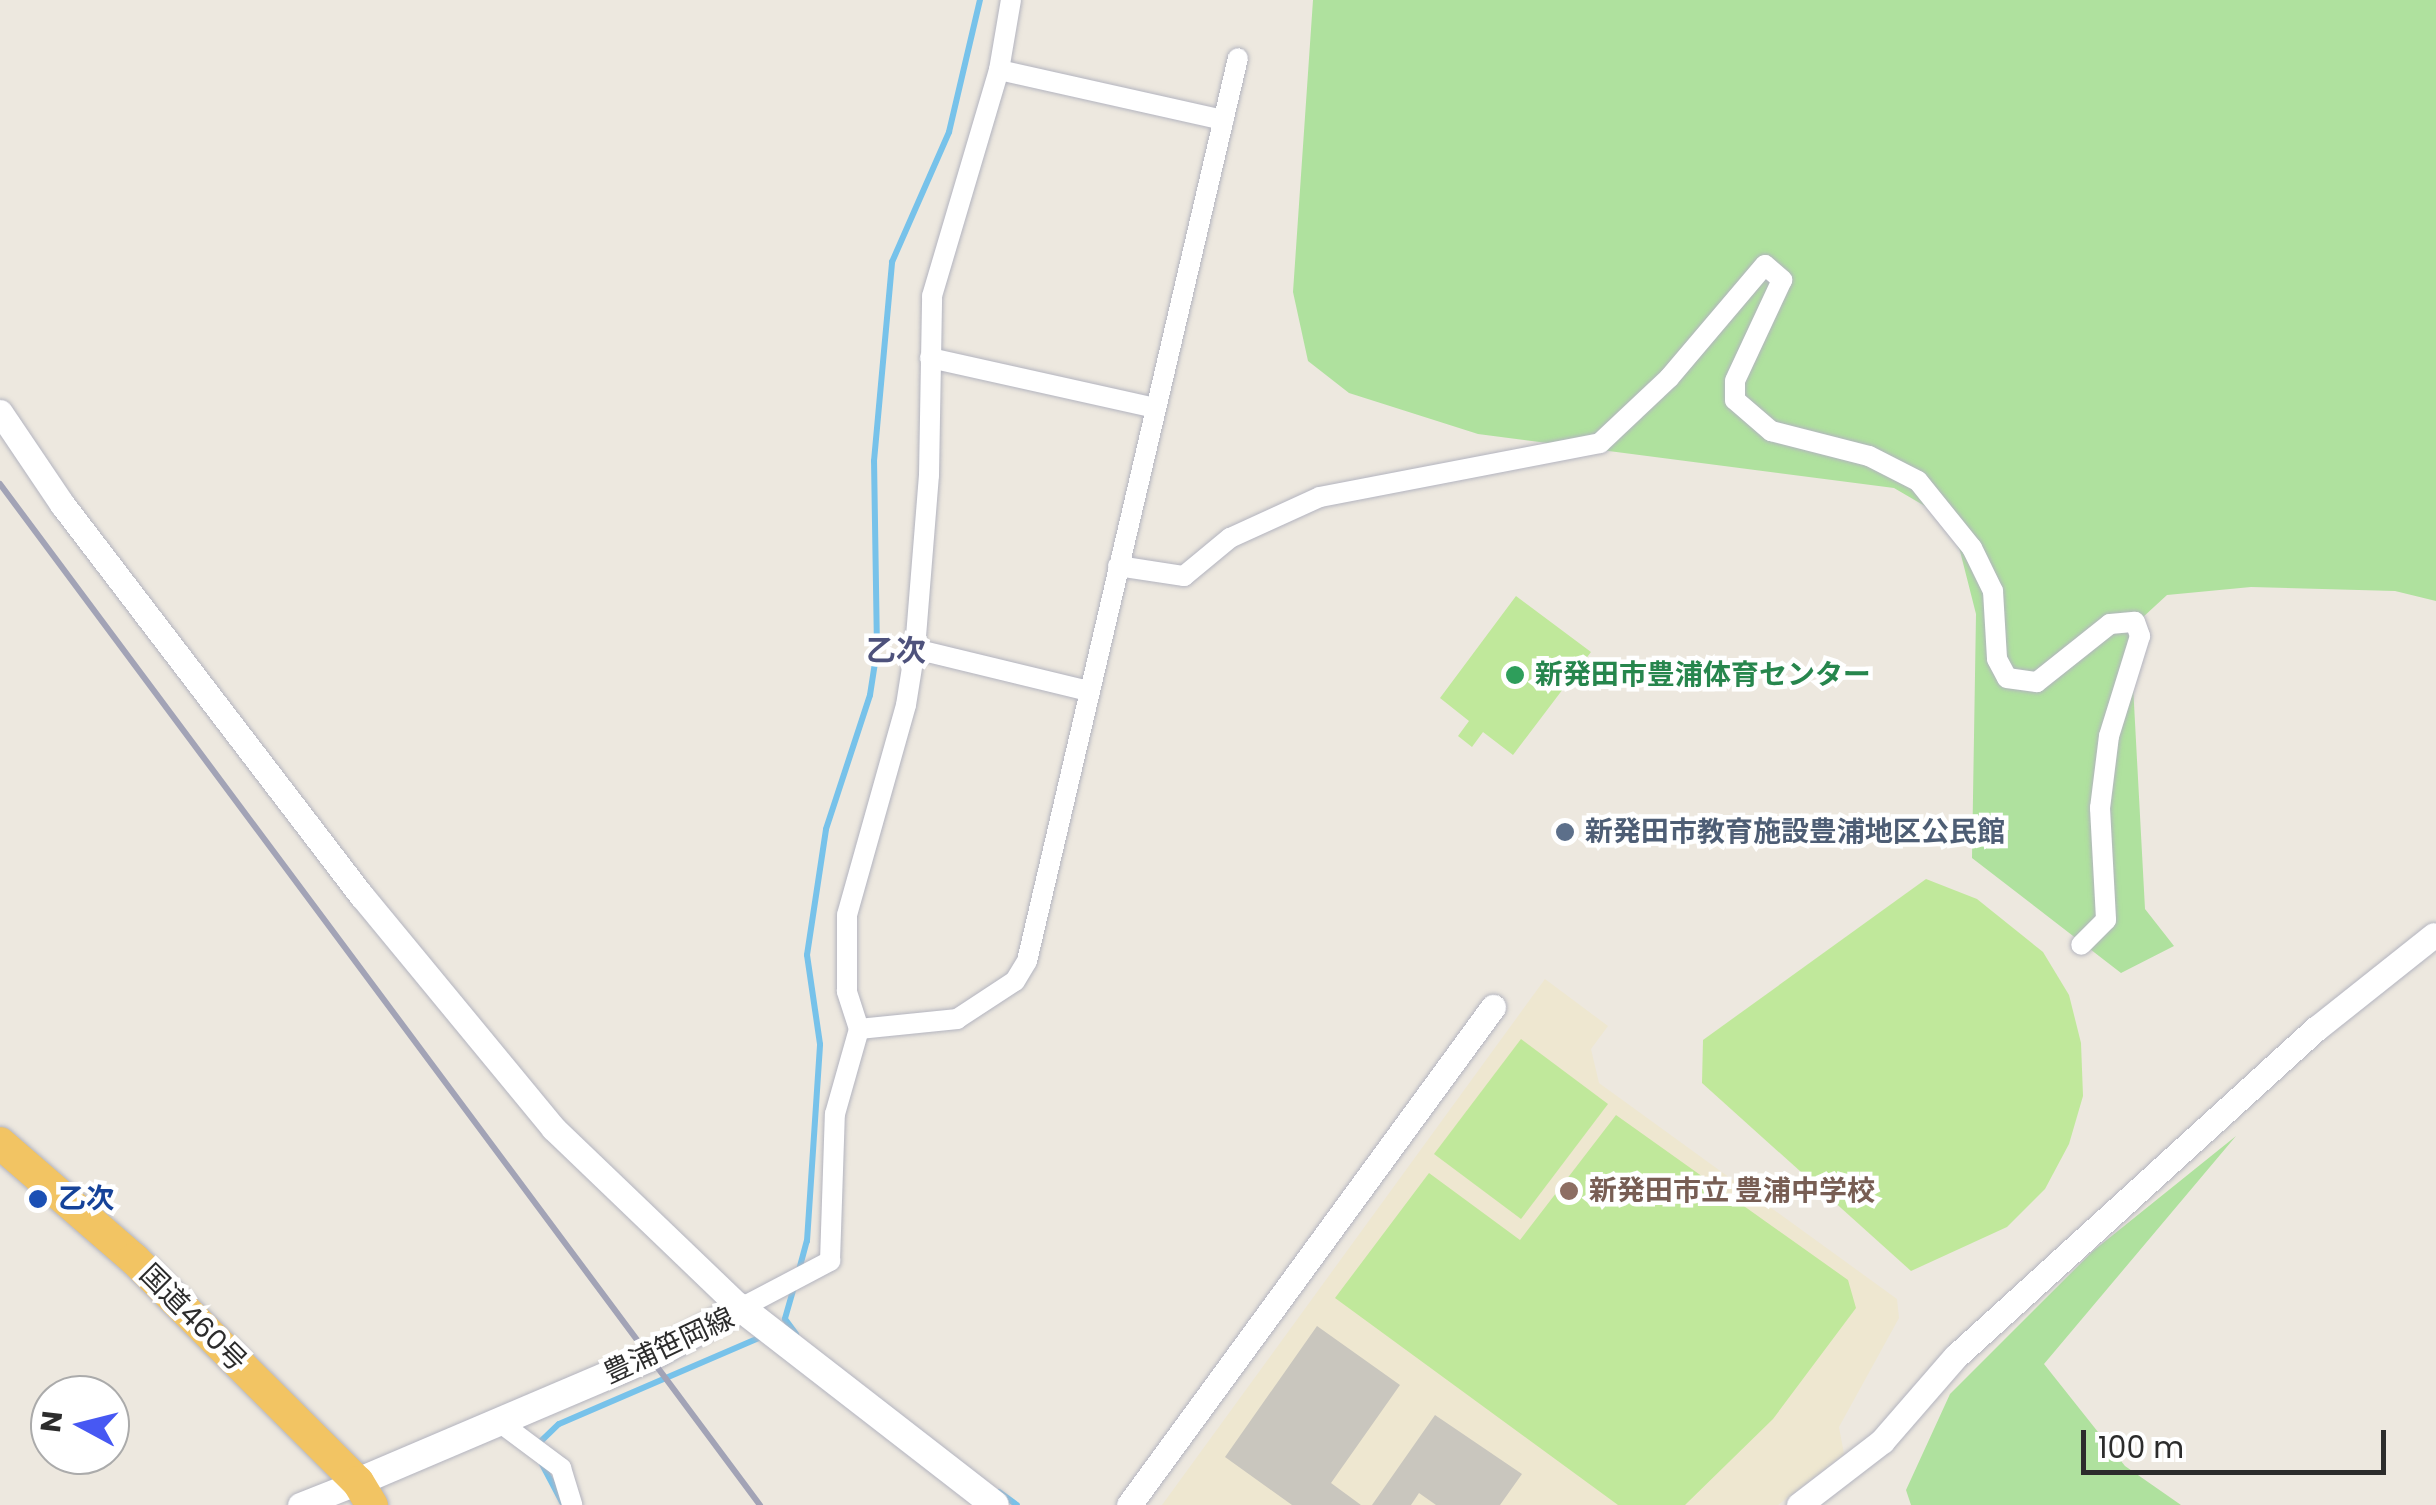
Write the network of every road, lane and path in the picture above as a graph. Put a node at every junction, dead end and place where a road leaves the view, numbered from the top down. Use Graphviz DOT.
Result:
graph roads {
  1 [pos="1010,0"];
  2 [pos="1238,58"];
  3 [pos="999,70"];
  4 [pos="1223,120"];
  5 [pos="930,358"];
  6 [pos="1155,408"];
  7 [pos="0,412"];
  8 [pos="1118,566"];
  9 [pos="915,649"];
  10 [pos="1088,692"];
  11 [pos="2434,935"];
  12 [pos="2081,946"];
  13 [pos="1494,1007"];
  14 [pos="858,1029"];
  15 [pos="0,1143"];
  16 [pos="741,1308"];
  17 [pos="498,1421"];
  18 [pos="366,1493"];
  19 [pos="300,1505"];
  20 [pos="572,1505"];
  21 [pos="995,1505"];
  22 [pos="1129,1505"];
  23 [pos="1799,1505"];
  1 -- 3 [label="street"];
  2 -- 4 [label="street"];
  3 -- 4 [label="street"];
  3 -- 5 [label="street"];
  4 -- 6 [label="street"];
  5 -- 6 [label="street"];
  5 -- 9 [label="street"];
  6 -- 8 [label="street"];
  7 -- 16 [label="street"];
  8 -- 10 [label="street"];
  8 -- 12 [label="street"];
  9 -- 10 [label="street"];
  9 -- 14 [label="street"];
  10 -- 14 [label="street"];
  11 -- 23 [label="street"];
  13 -- 22 [label="street"];
  14 -- 16 [label="street"];
  15 -- 18 [label="highway, 国道460号"];
  16 -- 17 [label="main road, 豊浦笹岡線"];
  16 -- 21 [label="main road, 豊浦笹岡線"];
  17 -- 18 [label="main road, 豊浦笹岡線"];
  17 -- 20 [label="street"];
  18 -- 19 [label="street"];
}
